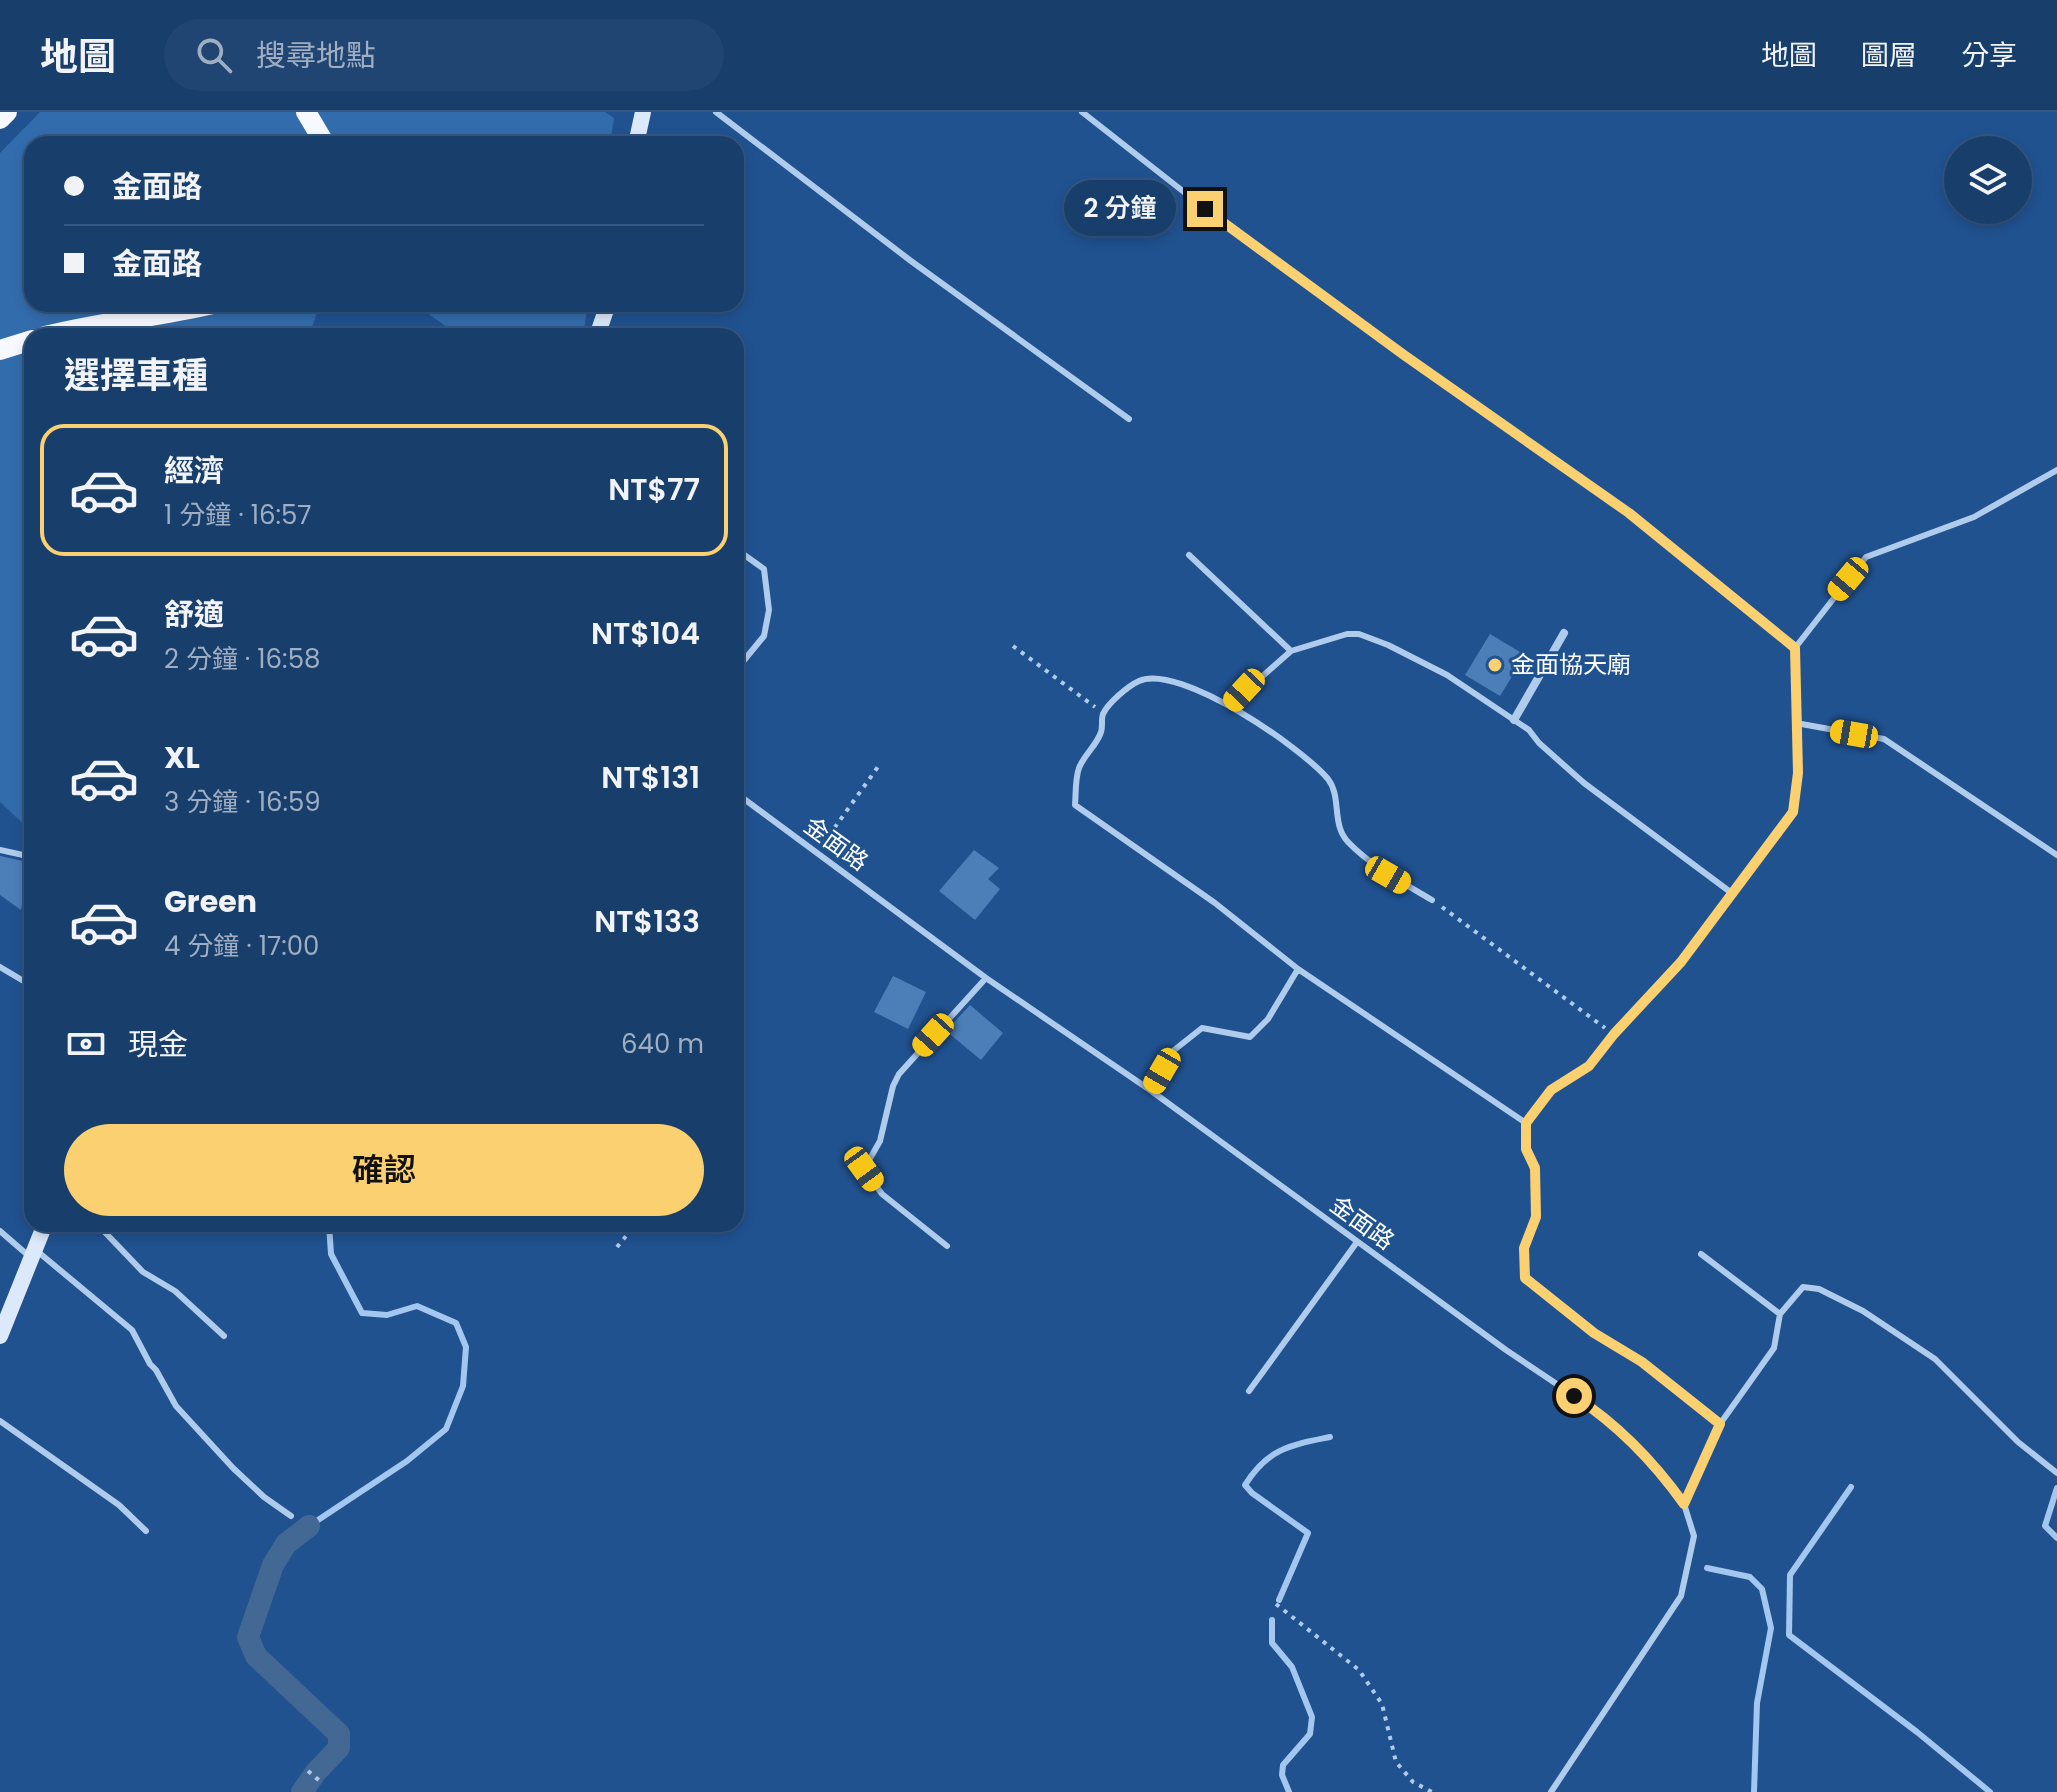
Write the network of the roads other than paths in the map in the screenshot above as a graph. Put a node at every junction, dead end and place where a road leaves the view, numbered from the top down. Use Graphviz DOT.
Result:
graph roads {
  1 [pos="7,112"];
  2 [pos="306,112"];
  3 [pos="643,112"];
  4 [pos="716,112"];
  5 [pos="1082,112"];
  6 [pos="0,119"];
  7 [pos="320,136"];
  8 [pos="638,136"];
  9 [pos="179,312"];
  10 [pos="78,328"];
  11 [pos="24,342"];
  12 [pos="0,350"];
  13 [pos="1129,419"];
  14 [pos="2057,470"];
  15 [pos="744,555"];
  16 [pos="1189,555"];
  17 [pos="1564,633"];
  18 [pos="1795,648"];
  19 [pos="1291,651"];
  20 [pos="744,660"];
  21 [pos="1230,705"];
  22 [pos="1514,720"];
  23 [pos="1796,723"];
  24 [pos="744,799"];
  25 [pos="0,850"];
  26 [pos="24,855"];
  27 [pos="2057,855"];
  28 [pos="1733,894"];
  29 [pos="1432,900"];
  30 [pos="0,967"];
  31 [pos="1298,969"];
  32 [pos="986,978"];
  33 [pos="24,981"];
  34 [pos="1150,1090"];
  35 [pos="1526,1123"];
  36 [pos="0,1231"];
  37 [pos="42,1232"];
  38 [pos="105,1232"];
  39 [pos="1357,1242"];
  40 [pos="947,1246"];
  41 [pos="33,1254"];
  42 [pos="1701,1254"];
  43 [pos="1780,1314"];
  44 [pos="0,1336"];
  45 [pos="224,1336"];
  46 [pos="1249,1391"];
  47 [pos="0,1421"];
  48 [pos="1720,1424"];
  49 [pos="2057,1473"];
  50 [pos="1684,1504"];
  51 [pos="291,1516"];
  52 [pos="146,1531"];
  53 [pos="1551,1792"];
  1 -- 6 [label="main road"];
  2 -- 7 [label="main road"];
  3 -- 8 [label="street"];
  4 -- 13 [label="lane"];
  5 -- 18 [label="lane"];
  9 -- 10 [label="main road"];
  11 -- 12 [label="main road"];
  14 -- 18 [label="lane"];
  15 -- 20 [label="lane"];
  16 -- 19 [label="lane"];
  17 -- 22 [label="street"];
  18 -- 23 [label="lane"];
  19 -- 21 [label="lane"];
  19 -- 22 [label="lane"];
  21 -- 29 [label="lane"];
  21 -- 31 [label="lane"];
  22 -- 28 [label="lane"];
  23 -- 27 [label="lane"];
  23 -- 28 [label="lane"];
  24 -- 32 [label="lane, 金面路"];
  25 -- 26 [label="lane"];
  28 -- 35 [label="lane"];
  30 -- 33 [label="lane"];
  31 -- 34 [label="lane"];
  31 -- 35 [label="lane"];
  32 -- 34 [label="lane, 金面路"];
  32 -- 40 [label="lane"];
  34 -- 39 [label="lane, 金面路"];
  35 -- 48 [label="lane"];
  36 -- 41 [label="lane"];
  37 -- 41 [label="street"];
  38 -- 45 [label="lane"];
  39 -- 46 [label="lane"];
  39 -- 50 [label="lane, 金面路"];
  41 -- 44 [label="street"];
  41 -- 51 [label="lane"];
  42 -- 43 [label="lane"];
  43 -- 48 [label="lane"];
  43 -- 49 [label="lane"];
  47 -- 52 [label="lane"];
  48 -- 50 [label="lane"];
  50 -- 53 [label="lane, 金面路"];
}
